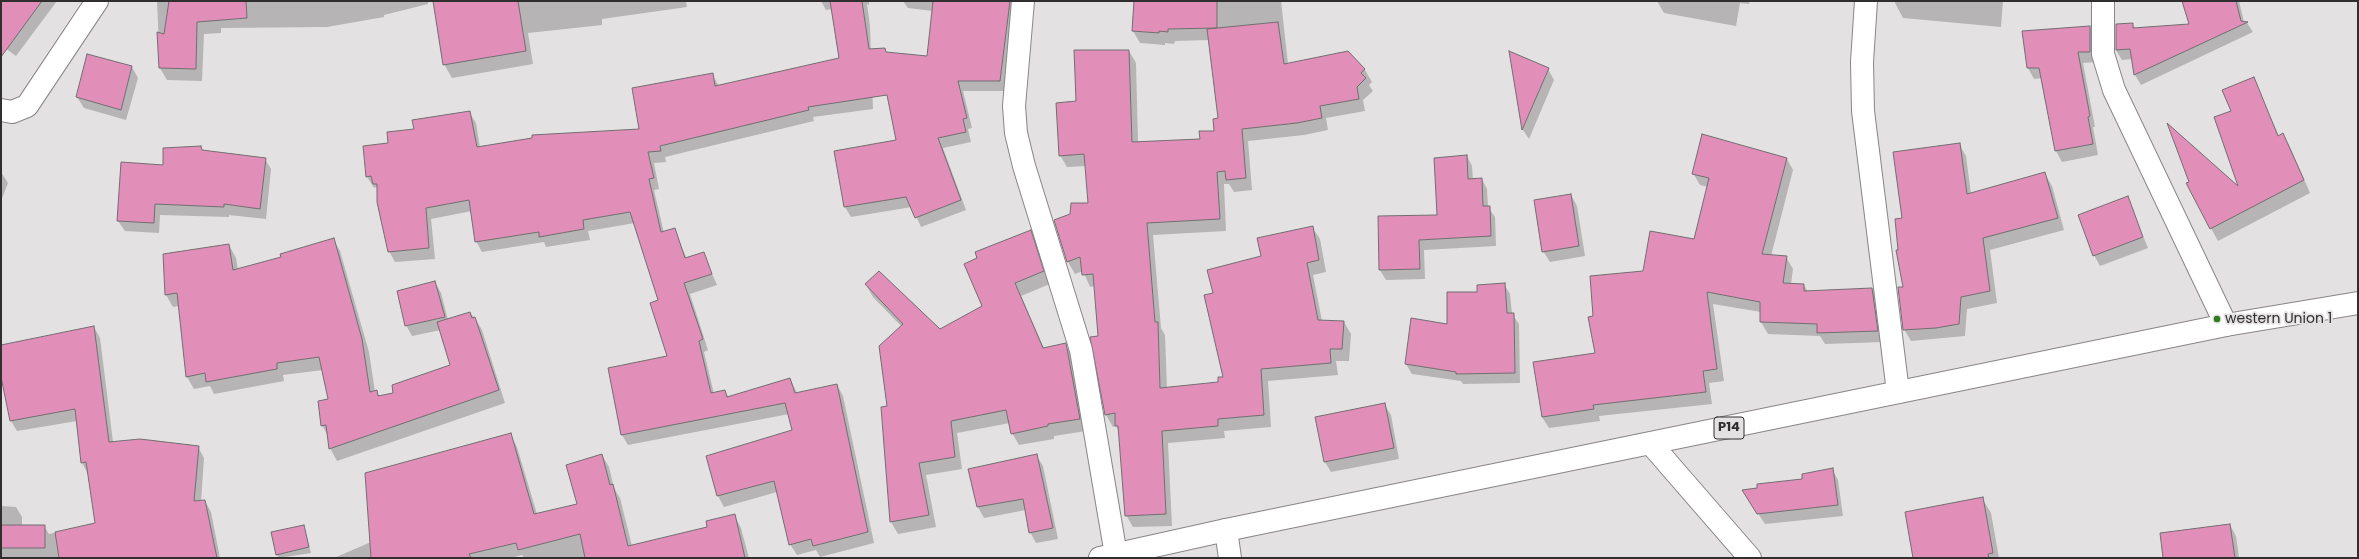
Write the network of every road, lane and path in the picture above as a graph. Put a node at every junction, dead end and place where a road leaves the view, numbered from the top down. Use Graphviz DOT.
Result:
graph roads {
  1 [pos="97,1"];
  2 [pos="1022,1"];
  3 [pos="1866,1"];
  4 [pos="2103,1"];
  5 [pos="1,110"];
  6 [pos="2358,302"];
  7 [pos="2226,325"];
  8 [pos="1898,392"];
  9 [pos="1651,444"];
  10 [pos="1226,530"];
  11 [pos="1108,556"];
  12 [pos="1230,558"];
  13 [pos="1750,558"];
  1 -- 5 [label="street"];
  2 -- 11 [label="street"];
  3 -- 8 [label="street"];
  4 -- 7 [label="street"];
  6 -- 7 [label="street, P14"];
  7 -- 8 [label="street, P14"];
  8 -- 9 [label="street, P14"];
  9 -- 10 [label="street, P14"];
  9 -- 13 [label="street"];
  10 -- 11 [label="street, P14"];
  10 -- 12 [label="street"];
}
